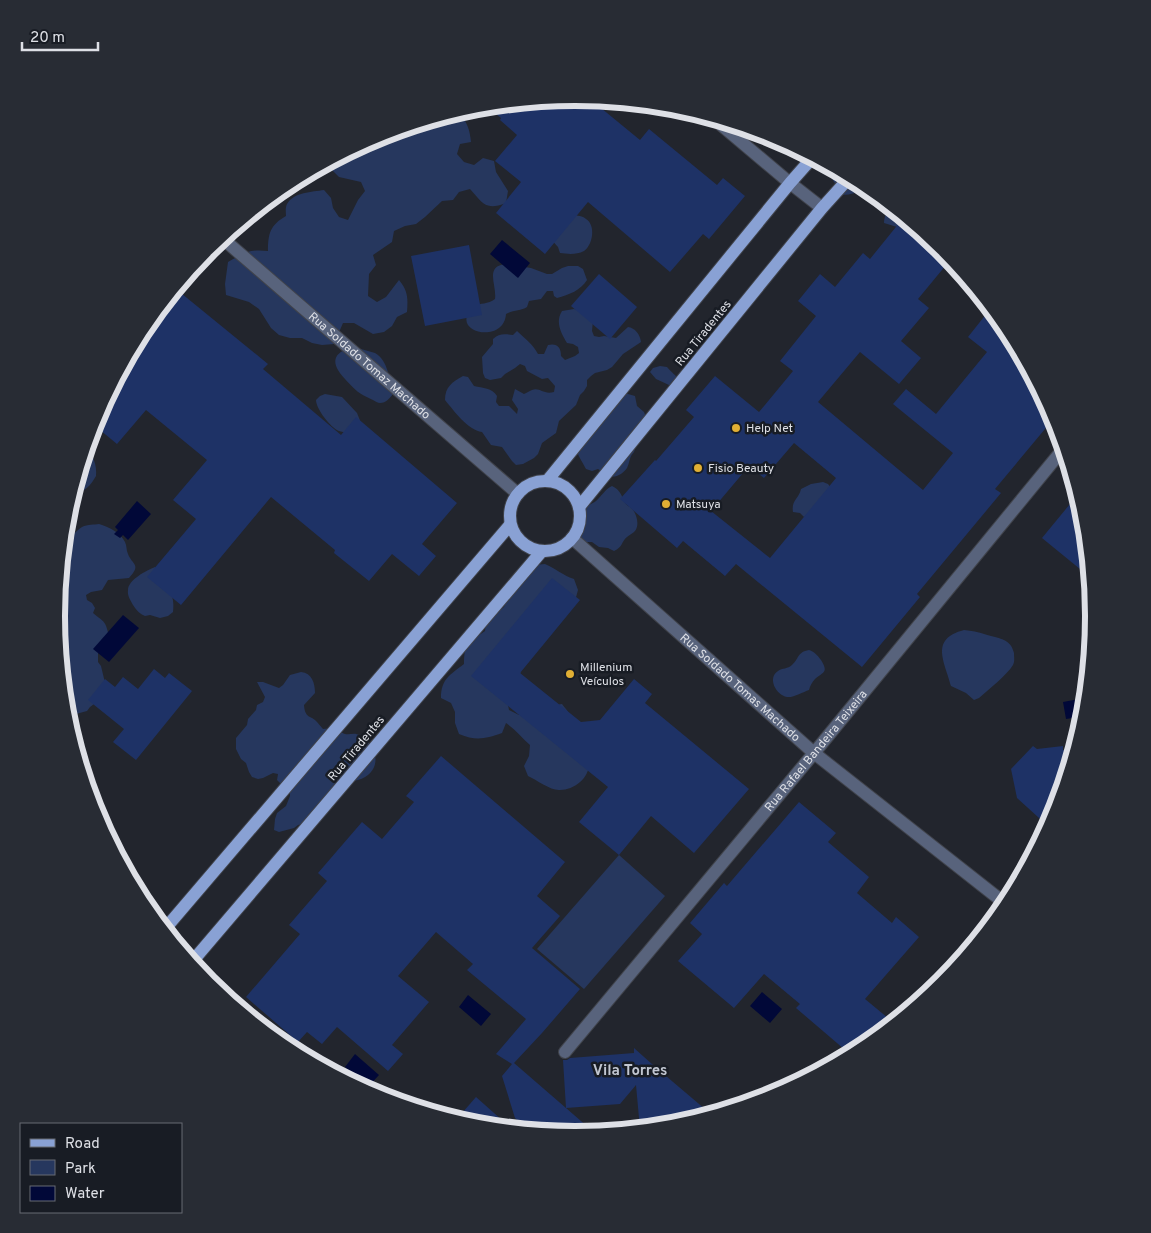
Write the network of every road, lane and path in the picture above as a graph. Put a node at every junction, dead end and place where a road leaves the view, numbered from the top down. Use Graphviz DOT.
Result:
graph roads {
  1 [pos="725,128"];
  2 [pos="808,163"];
  3 [pos="790,183"];
  4 [pos="845,183"];
  5 [pos="822,208"];
  6 [pos="228,243"];
  7 [pos="1059,454"];
  8 [pos="547,481"];
  9 [pos="518,494"];
  10 [pos="579,507"];
  11 [pos="510,524"];
  12 [pos="572,538"];
  13 [pos="542,551"];
  14 [pos="814,753"];
  15 [pos="1000,900"];
  16 [pos="168,925"];
  17 [pos="197,958"];
  18 [pos="565,1052"];
  1 -- 3 [label="street"];
  2 -- 3 [label="main road"];
  3 -- 5 [label="street"];
  3 -- 8 [label="main road"];
  4 -- 5 [label="main road, Rua Tiradentes"];
  5 -- 10 [label="main road, Rua Tiradentes"];
  6 -- 9 [label="street, Rua Soldado Tomaz Machado"];
  7 -- 14 [label="street, Rua Rafael Bandeira Teixeira"];
  8 -- 9 [label="main road"];
  8 -- 10 [label="main road"];
  9 -- 11 [label="main road"];
  10 -- 12 [label="main road"];
  11 -- 13 [label="main road"];
  11 -- 16 [label="main road"];
  12 -- 13 [label="main road"];
  12 -- 14 [label="street, Rua Soldado Tomas Machado"];
  13 -- 17 [label="main road, Rua Tiradentes"];
  14 -- 15 [label="street, Rua Soldado Tomas Machado"];
  14 -- 18 [label="street, Rua Rafael Bandeira Teixeira"];
}
